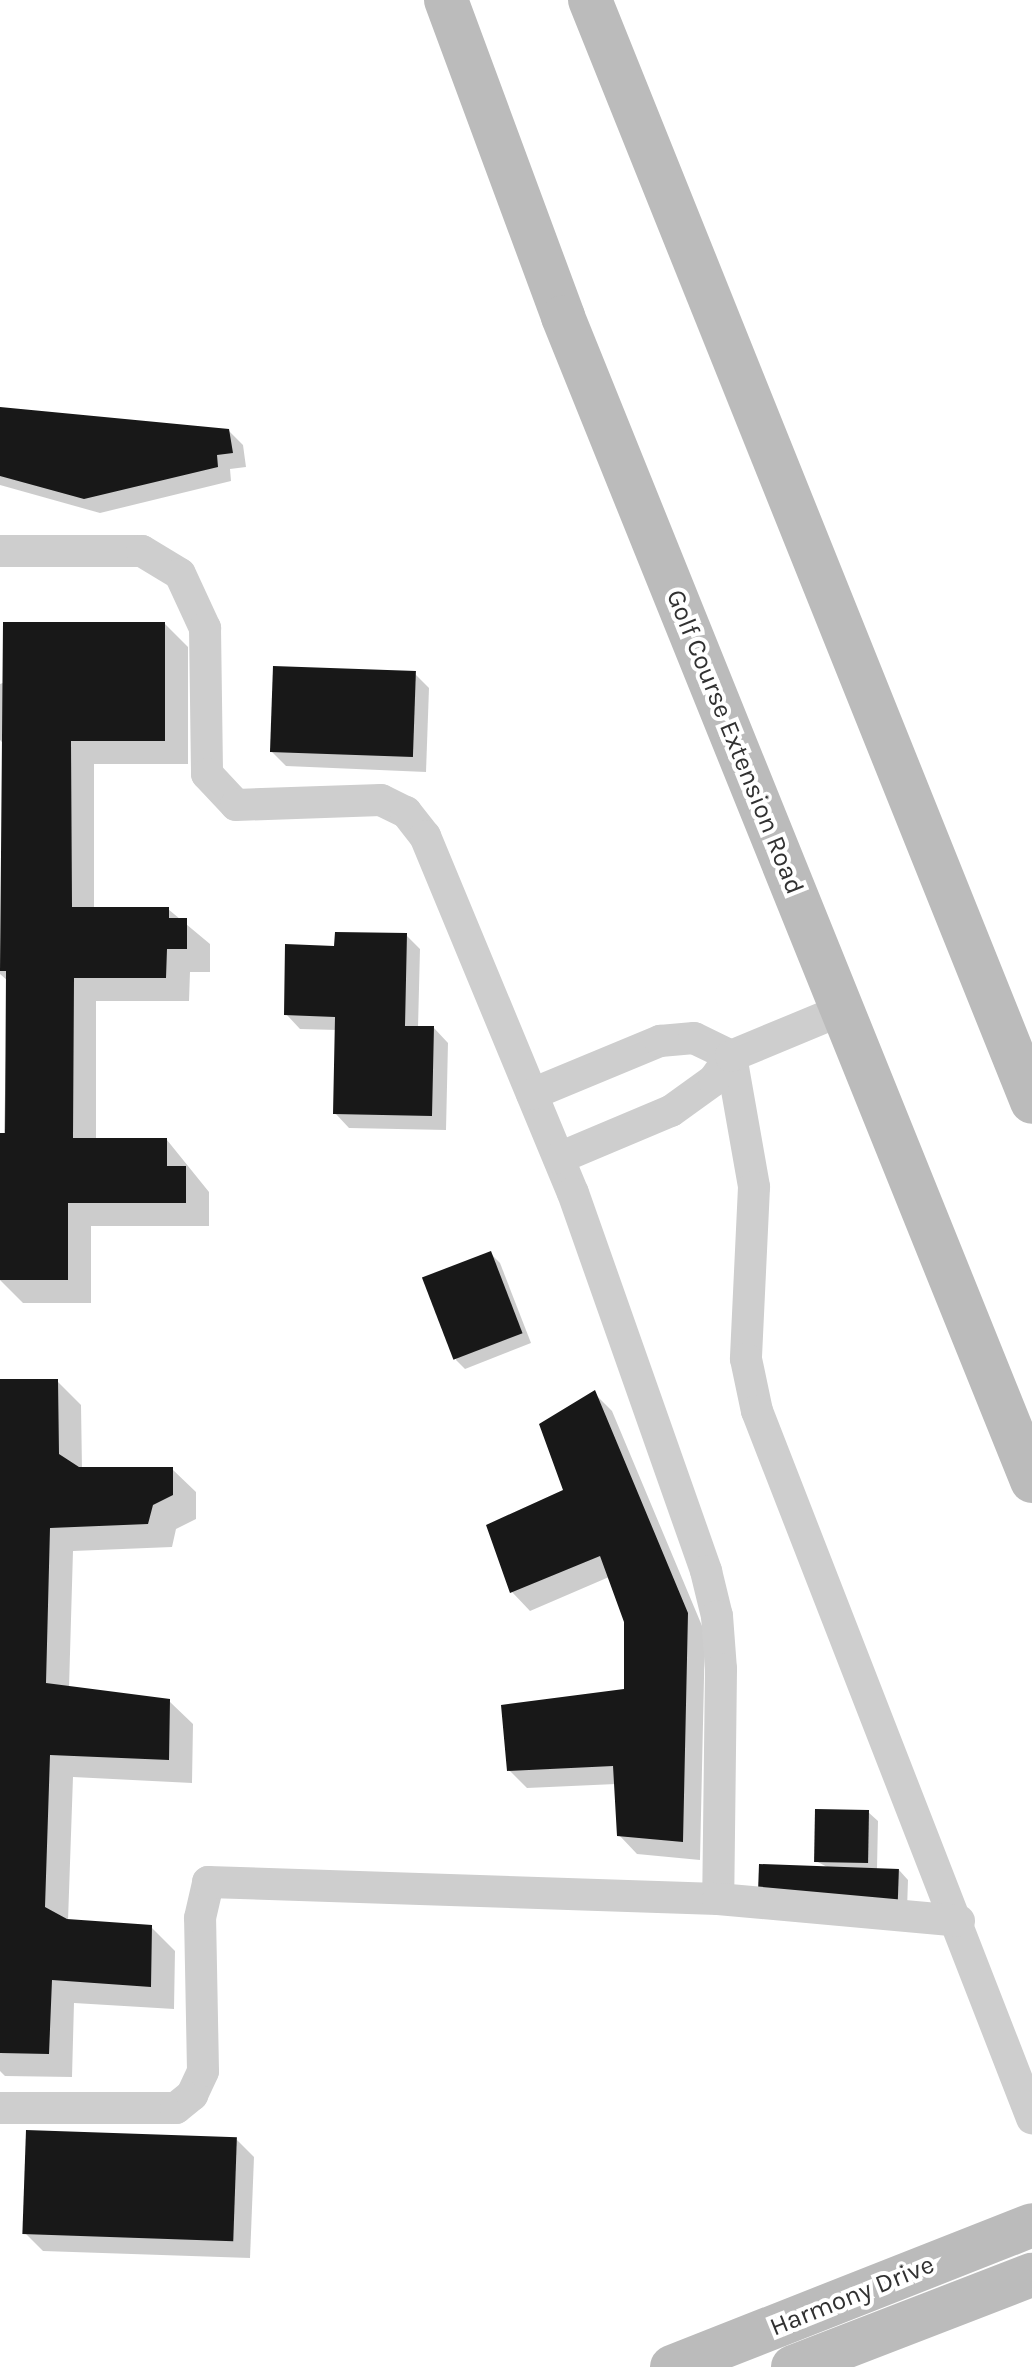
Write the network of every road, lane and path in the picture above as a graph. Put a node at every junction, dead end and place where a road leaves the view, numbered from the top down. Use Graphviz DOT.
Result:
graph roads {
  1 [pos="446,0"];
  2 [pos="590,0"];
  3 [pos="0,551"];
  4 [pos="842,1010"];
  5 [pos="731,1056"];
  6 [pos="532,1094"];
  7 [pos="1032,1102"];
  8 [pos="559,1158"];
  9 [pos="1032,1481"];
  10 [pos="718,1899"];
  11 [pos="959,1921"];
  12 [pos="0,2108"];
  13 [pos="1032,2118"];
  14 [pos="1032,2225"];
  15 [pos="1032,2275"];
  16 [pos="672,2367"];
  17 [pos="793,2367"];
  1 -- 4 [label="main road, Golf Course Extension Road"];
  2 -- 7 [label="main road"];
  3 -- 6 [label="street"];
  4 -- 5 [label="street"];
  4 -- 9 [label="main road, Golf Course Extension Road"];
  5 -- 6 [label="street"];
  5 -- 8 [label="street"];
  5 -- 11 [label="street"];
  6 -- 8 [label="street"];
  8 -- 10 [label="street"];
  10 -- 11 [label="street"];
  10 -- 12 [label="street"];
  11 -- 13 [label="street"];
  14 -- 16 [label="main road, Harmony Drive"];
  15 -- 17 [label="main road, Harmony Drive"];
}
